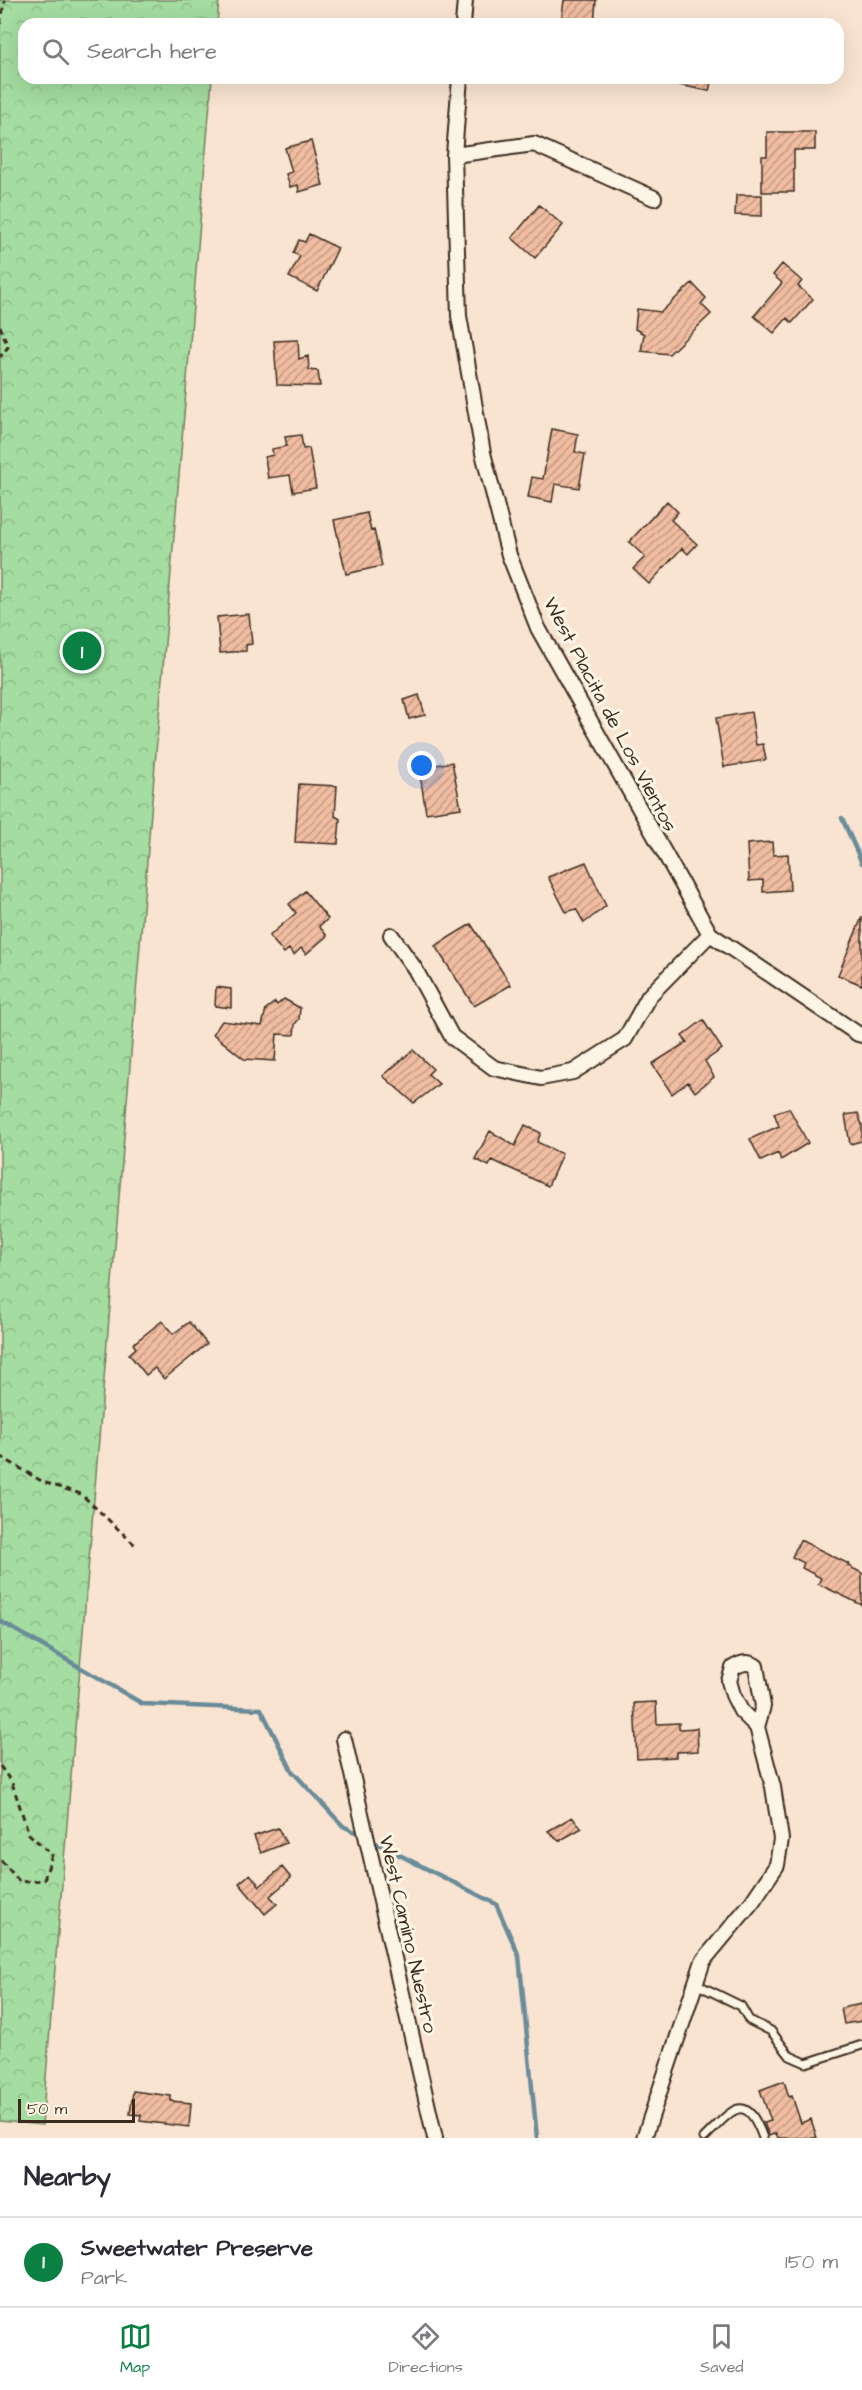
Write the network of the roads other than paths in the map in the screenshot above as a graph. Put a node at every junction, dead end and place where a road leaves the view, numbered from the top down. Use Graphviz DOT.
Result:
graph roads {
  1 [pos="465,0"];
  2 [pos="464,18"];
  3 [pos="460,84"];
  4 [pos="454,155"];
  5 [pos="654,198"];
  6 [pos="710,934"];
  7 [pos="391,935"];
  8 [pos="862,1035"];
  9 [pos="757,1727"];
  10 [pos="344,1739"];
  11 [pos="695,1984"];
  12 [pos="862,2045"];
  13 [pos="435,2138"];
  14 [pos="644,2138"];
  15 [pos="704,2138"];
  16 [pos="763,2138"];
  1 -- 2 [label="street"];
  3 -- 4 [label="street, West Placita de Los Vientos"];
  4 -- 5 [label="street"];
  4 -- 6 [label="street, West Placita de Los Vientos"];
  6 -- 7 [label="street"];
  6 -- 8 [label="street"];
  9 -- 11 [label="street"];
  10 -- 13 [label="street, West Camino Nuestro"];
  11 -- 12 [label="lane"];
  11 -- 14 [label="street"];
  15 -- 16 [label="lane"];
}
